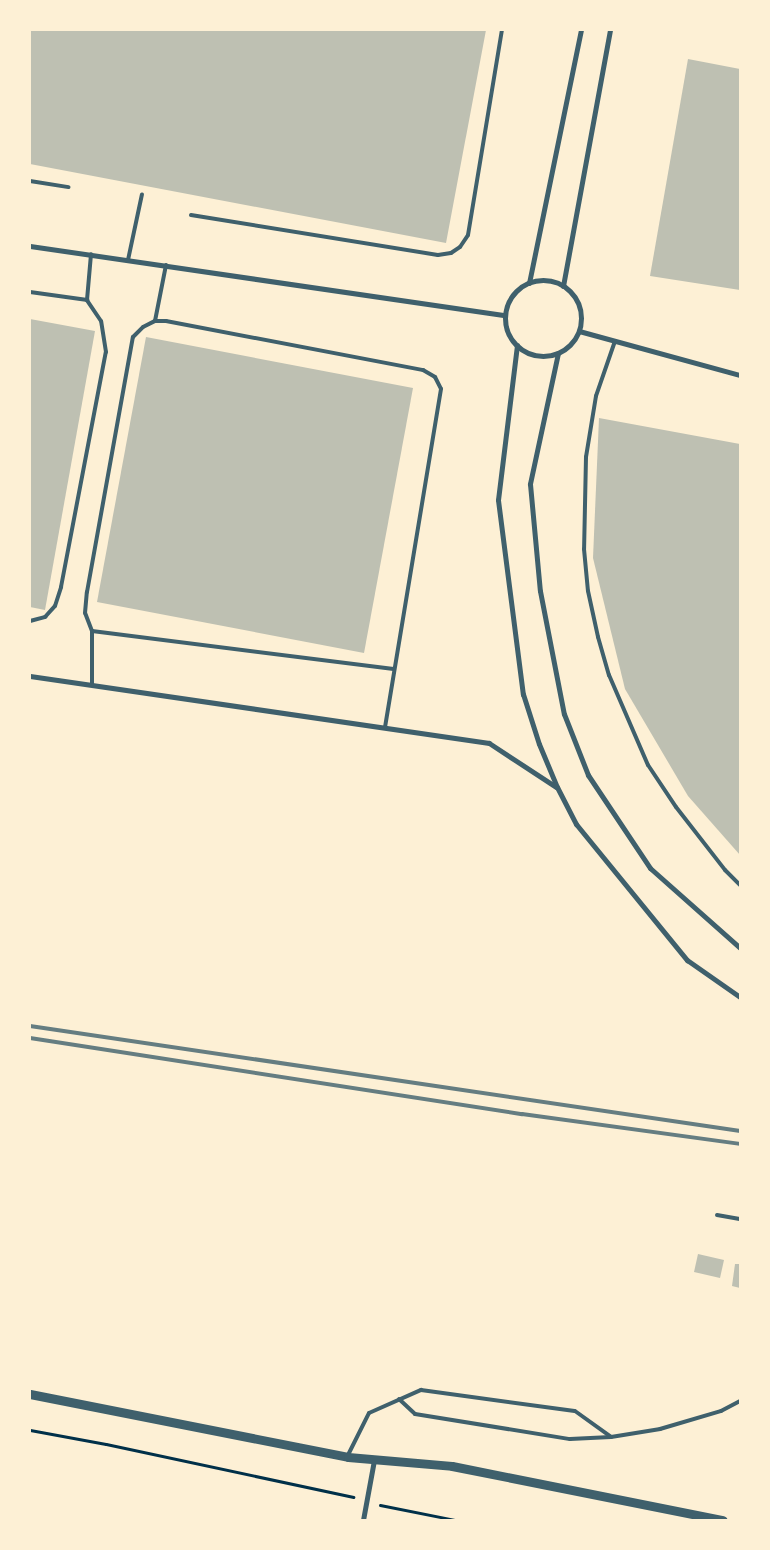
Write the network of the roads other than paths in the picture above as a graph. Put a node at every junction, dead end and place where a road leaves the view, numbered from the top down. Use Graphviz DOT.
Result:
graph roads {
  1 [pos="502,30"];
  2 [pos="581,30"];
  3 [pos="610,30"];
  4 [pos="30,181"];
  5 [pos="69,187"];
  6 [pos="142,194"];
  7 [pos="191,215"];
  8 [pos="30,246"];
  9 [pos="91,254"];
  10 [pos="128,260"];
  11 [pos="166,265"];
  12 [pos="528,283"];
  13 [pos="563,286"];
  14 [pos="30,292"];
  15 [pos="87,300"];
  16 [pos="506,314"];
  17 [pos="155,321"];
  18 [pos="578,331"];
  19 [pos="615,341"];
  20 [pos="517,345"];
  21 [pos="558,353"];
  22 [pos="740,375"];
  23 [pos="30,621"];
  24 [pos="92,631"];
  25 [pos="394,669"];
  26 [pos="30,676"];
  27 [pos="92,686"];
  28 [pos="385,728"];
  29 [pos="557,788"];
  30 [pos="740,884"];
  31 [pos="740,948"];
  32 [pos="740,997"];
  33 [pos="717,1215"];
  34 [pos="740,1219"];
  35 [pos="30,1394"];
  36 [pos="399,1399"];
  37 [pos="740,1401"];
  38 [pos="611,1437"];
  39 [pos="348,1457"];
  40 [pos="374,1460"];
  41 [pos="364,1520"];
  42 [pos="723,1520"];
  1 -- 7 [label="lane"];
  2 -- 12 [label="street"];
  3 -- 13 [label="street"];
  4 -- 5 [label="lane"];
  6 -- 10 [label="lane"];
  8 -- 9 [label="street"];
  9 -- 10 [label="street"];
  9 -- 15 [label="lane"];
  10 -- 11 [label="street"];
  11 -- 16 [label="street"];
  11 -- 17 [label="lane"];
  12 -- 13 [label="street"];
  12 -- 16 [label="street"];
  13 -- 18 [label="street"];
  14 -- 15 [label="lane"];
  15 -- 23 [label="lane"];
  16 -- 20 [label="street"];
  17 -- 24 [label="lane"];
  17 -- 25 [label="lane"];
  18 -- 19 [label="street"];
  18 -- 21 [label="street"];
  19 -- 22 [label="street"];
  19 -- 30 [label="lane"];
  20 -- 21 [label="street"];
  20 -- 29 [label="street"];
  21 -- 31 [label="street"];
  24 -- 25 [label="lane"];
  24 -- 27 [label="lane"];
  25 -- 28 [label="lane"];
  26 -- 27 [label="street"];
  27 -- 28 [label="street"];
  28 -- 29 [label="street"];
  29 -- 32 [label="street"];
  33 -- 34 [label="lane"];
  35 -- 39 [label="street"];
  36 -- 38 [label="lane"];
  36 -- 38 [label="lane"];
  36 -- 39 [label="lane"];
  37 -- 38 [label="lane"];
  39 -- 40 [label="street"];
  40 -- 41 [label="street"];
  40 -- 42 [label="street"];
}
